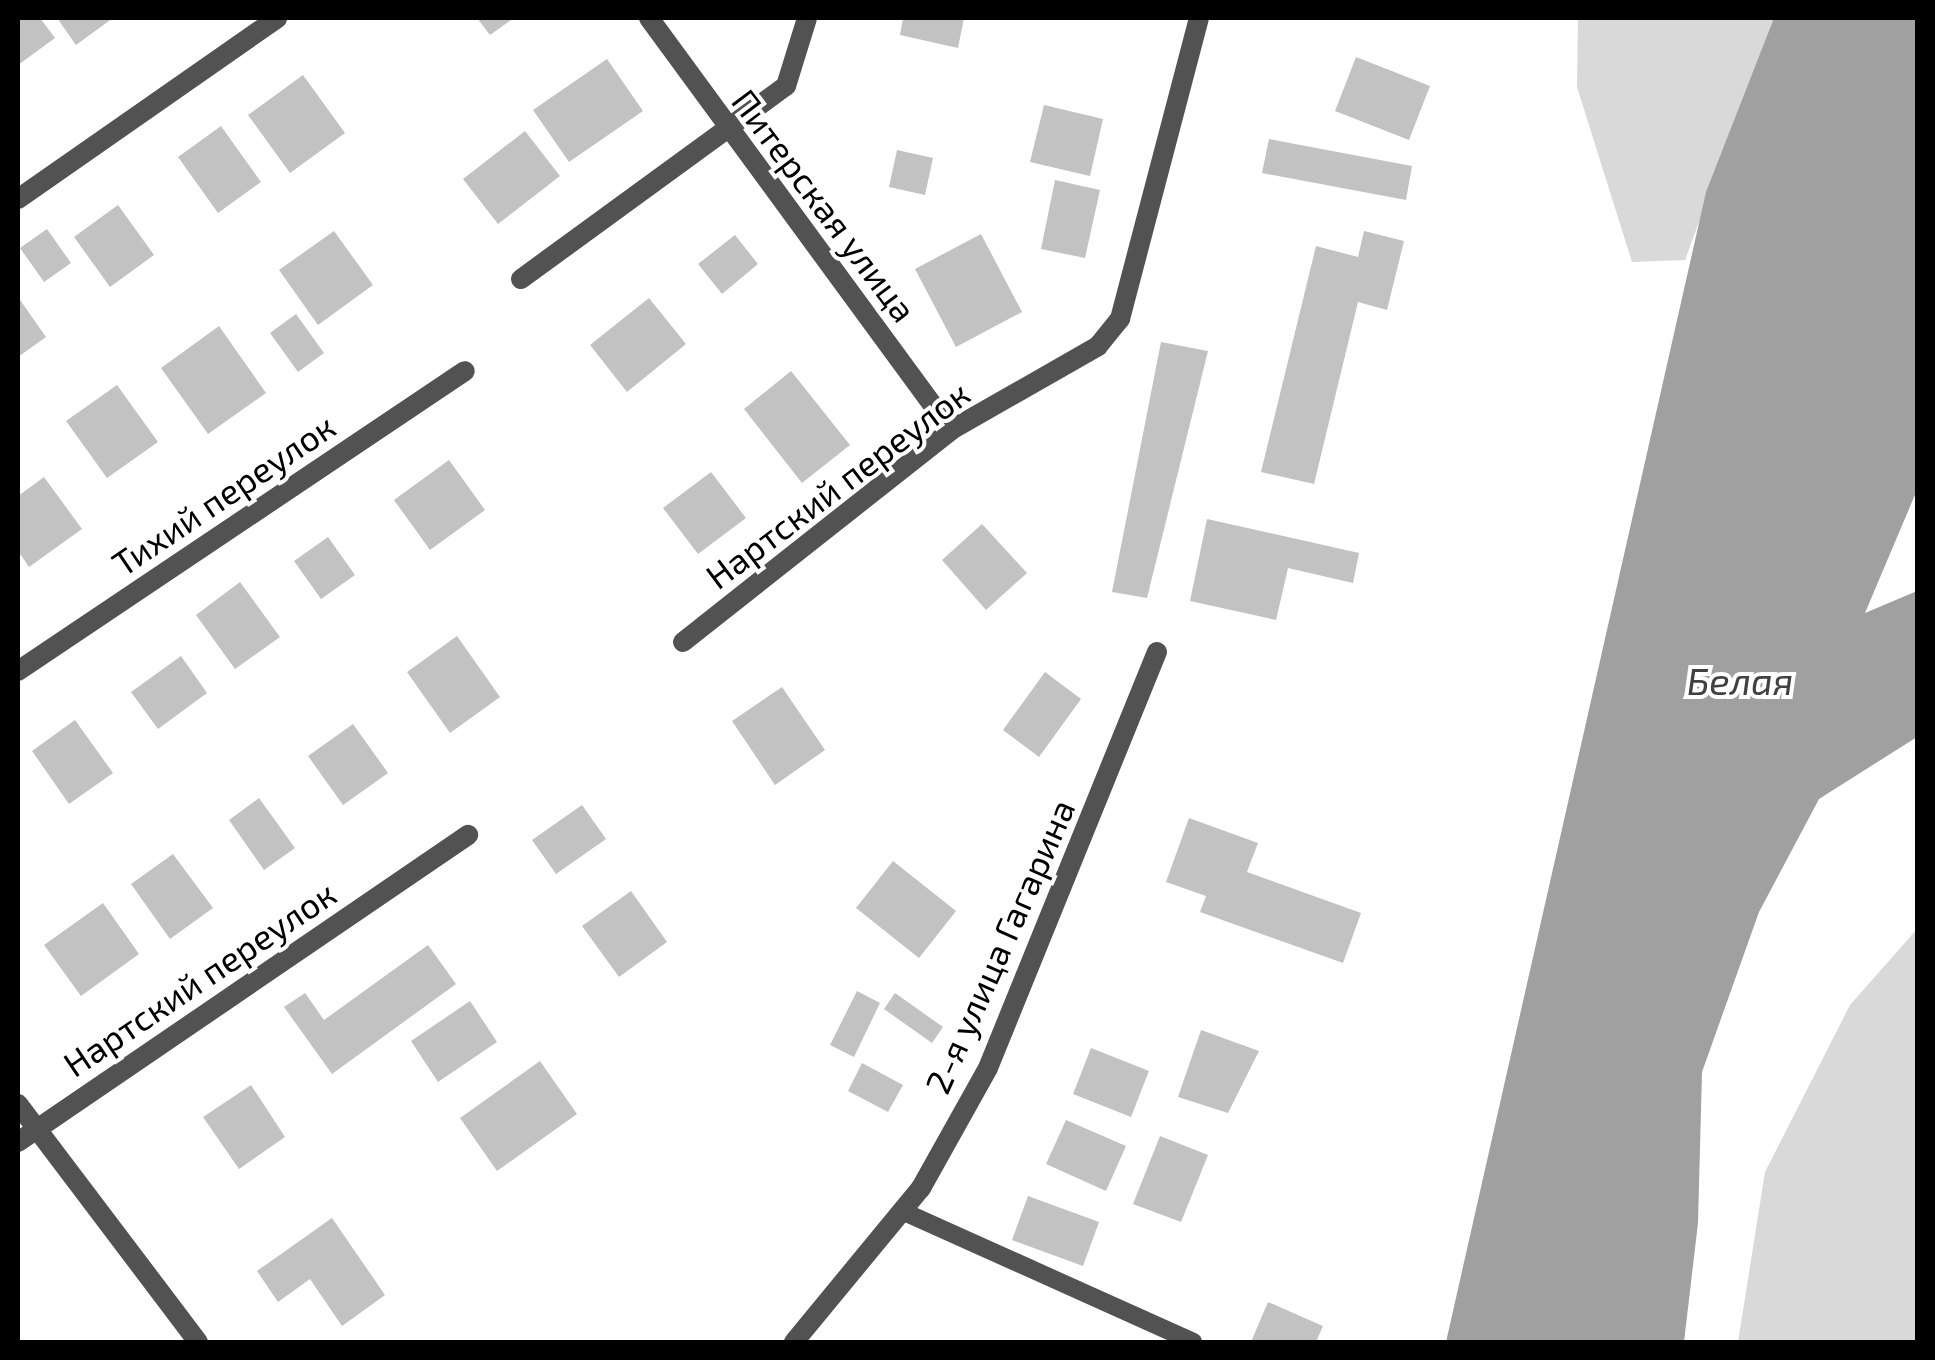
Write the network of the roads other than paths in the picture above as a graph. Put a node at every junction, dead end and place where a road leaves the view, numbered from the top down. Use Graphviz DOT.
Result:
graph roads {
  1 [pos="277,18"];
  2 [pos="649,18"];
  3 [pos="807,18"];
  4 [pos="1199,18"];
  5 [pos="728,131"];
  6 [pos="18,199"];
  7 [pos="521,280"];
  8 [pos="464,371"];
  9 [pos="951,430"];
  10 [pos="683,642"];
  11 [pos="1157,652"];
  12 [pos="18,671"];
  13 [pos="468,834"];
  14 [pos="18,1104"];
  15 [pos="36,1128"];
  16 [pos="18,1142"];
  17 [pos="902,1211"];
  18 [pos="198,1342"];
  19 [pos="794,1342"];
  20 [pos="1193,1342"];
  1 -- 6 [label="street"];
  2 -- 5 [label="street, Питерская улица"];
  3 -- 5 [label="street"];
  4 -- 9 [label="street, Нартский переулок"];
  5 -- 7 [label="street"];
  5 -- 9 [label="street, Питерская улица"];
  8 -- 12 [label="street, Тихий переулок"];
  9 -- 10 [label="street, Нартский переулок"];
  11 -- 17 [label="street, 2-я улица Гагарина"];
  13 -- 15 [label="street, Нартский переулок"];
  14 -- 15 [label="street"];
  15 -- 16 [label="street, Нартский переулок"];
  15 -- 18 [label="street"];
  17 -- 19 [label="street, 2-я улица Гагарина"];
  17 -- 20 [label="lane"];
}
